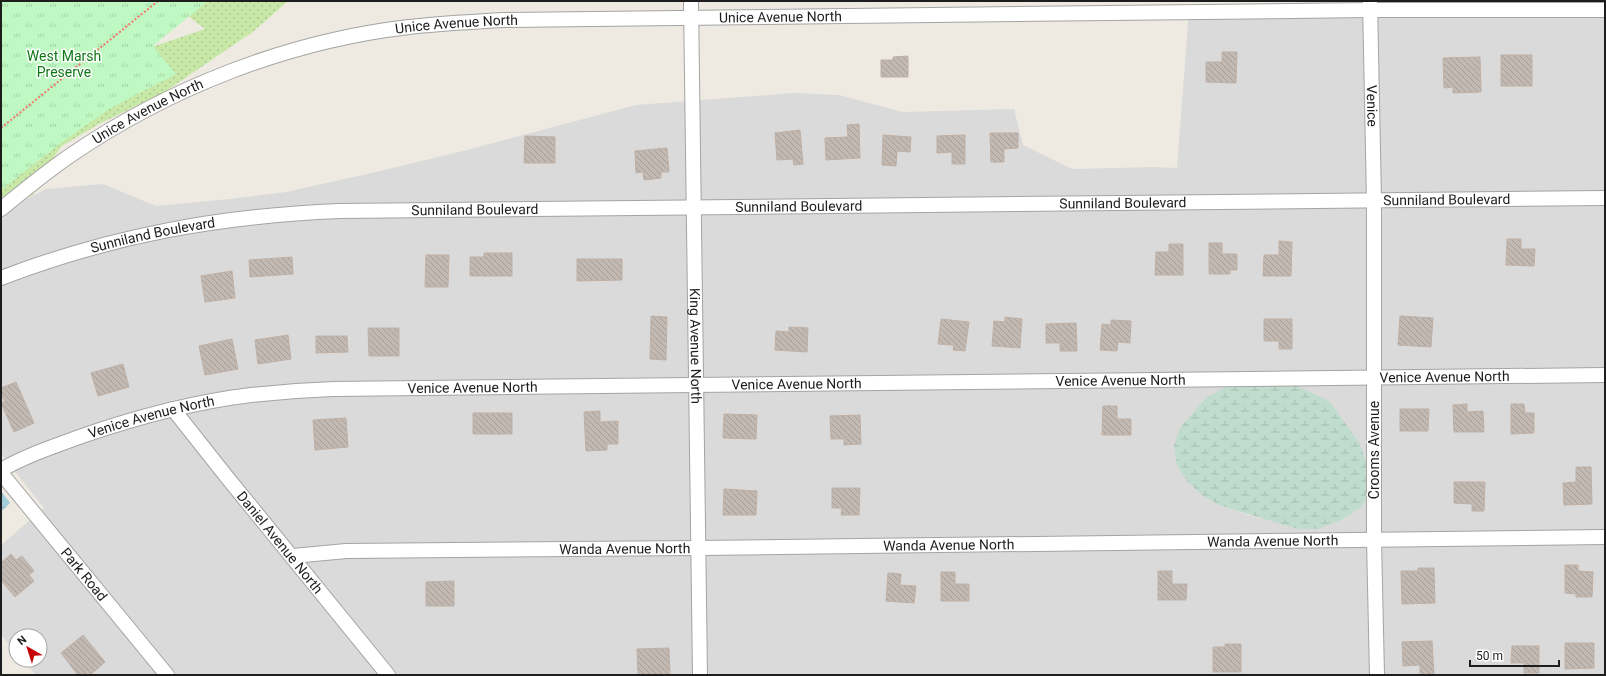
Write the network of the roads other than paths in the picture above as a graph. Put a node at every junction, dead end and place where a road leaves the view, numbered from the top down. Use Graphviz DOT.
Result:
graph roads {
  1 [pos="692,1"];
  2 [pos="1370,6"];
  3 [pos="1605,10"];
  4 [pos="691,18"];
  5 [pos="1605,198"];
  6 [pos="1374,201"];
  7 [pos="695,208"];
  8 [pos="1,209"];
  9 [pos="1,278"];
  10 [pos="1605,375"];
  11 [pos="1375,378"];
  12 [pos="696,385"];
  13 [pos="173,409"];
  14 [pos="1,471"];
  15 [pos="1605,537"];
  16 [pos="1374,540"];
  17 [pos="698,548"];
  18 [pos="293,556"];
  19 [pos="167,675"];
  20 [pos="388,675"];
  21 [pos="700,675"];
  22 [pos="1377,675"];
  1 -- 4 [label="street, King Avenue North"];
  2 -- 3 [label="street, Unice Avenue North"];
  2 -- 4 [label="street, Unice Avenue North"];
  2 -- 6 [label="street, Venice"];
  4 -- 7 [label="street, King Avenue North"];
  4 -- 8 [label="street, Unice Avenue North"];
  5 -- 6 [label="street, Sunniland Boulevard"];
  6 -- 7 [label="street, Sunniland Boulevard"];
  6 -- 11 [label="street, Crooms Avenue"];
  7 -- 9 [label="street, Sunniland Boulevard"];
  7 -- 12 [label="street, King Avenue North"];
  10 -- 11 [label="street, Venice Avenue North"];
  11 -- 12 [label="street, Venice Avenue North"];
  11 -- 16 [label="street, Crooms Avenue"];
  12 -- 13 [label="street, Venice Avenue North"];
  12 -- 17 [label="street, King Avenue North"];
  13 -- 14 [label="street, Venice Avenue North"];
  13 -- 18 [label="street, Daniel Avenue North"];
  14 -- 19 [label="street, Park Road"];
  15 -- 16 [label="street, Wanda Avenue North"];
  16 -- 17 [label="street, Wanda Avenue North"];
  16 -- 22 [label="street, Crooms Avenue"];
  17 -- 18 [label="street, Wanda Avenue North"];
  17 -- 21 [label="street, King Avenue North"];
  18 -- 20 [label="street, Daniel Avenue North"];
}
